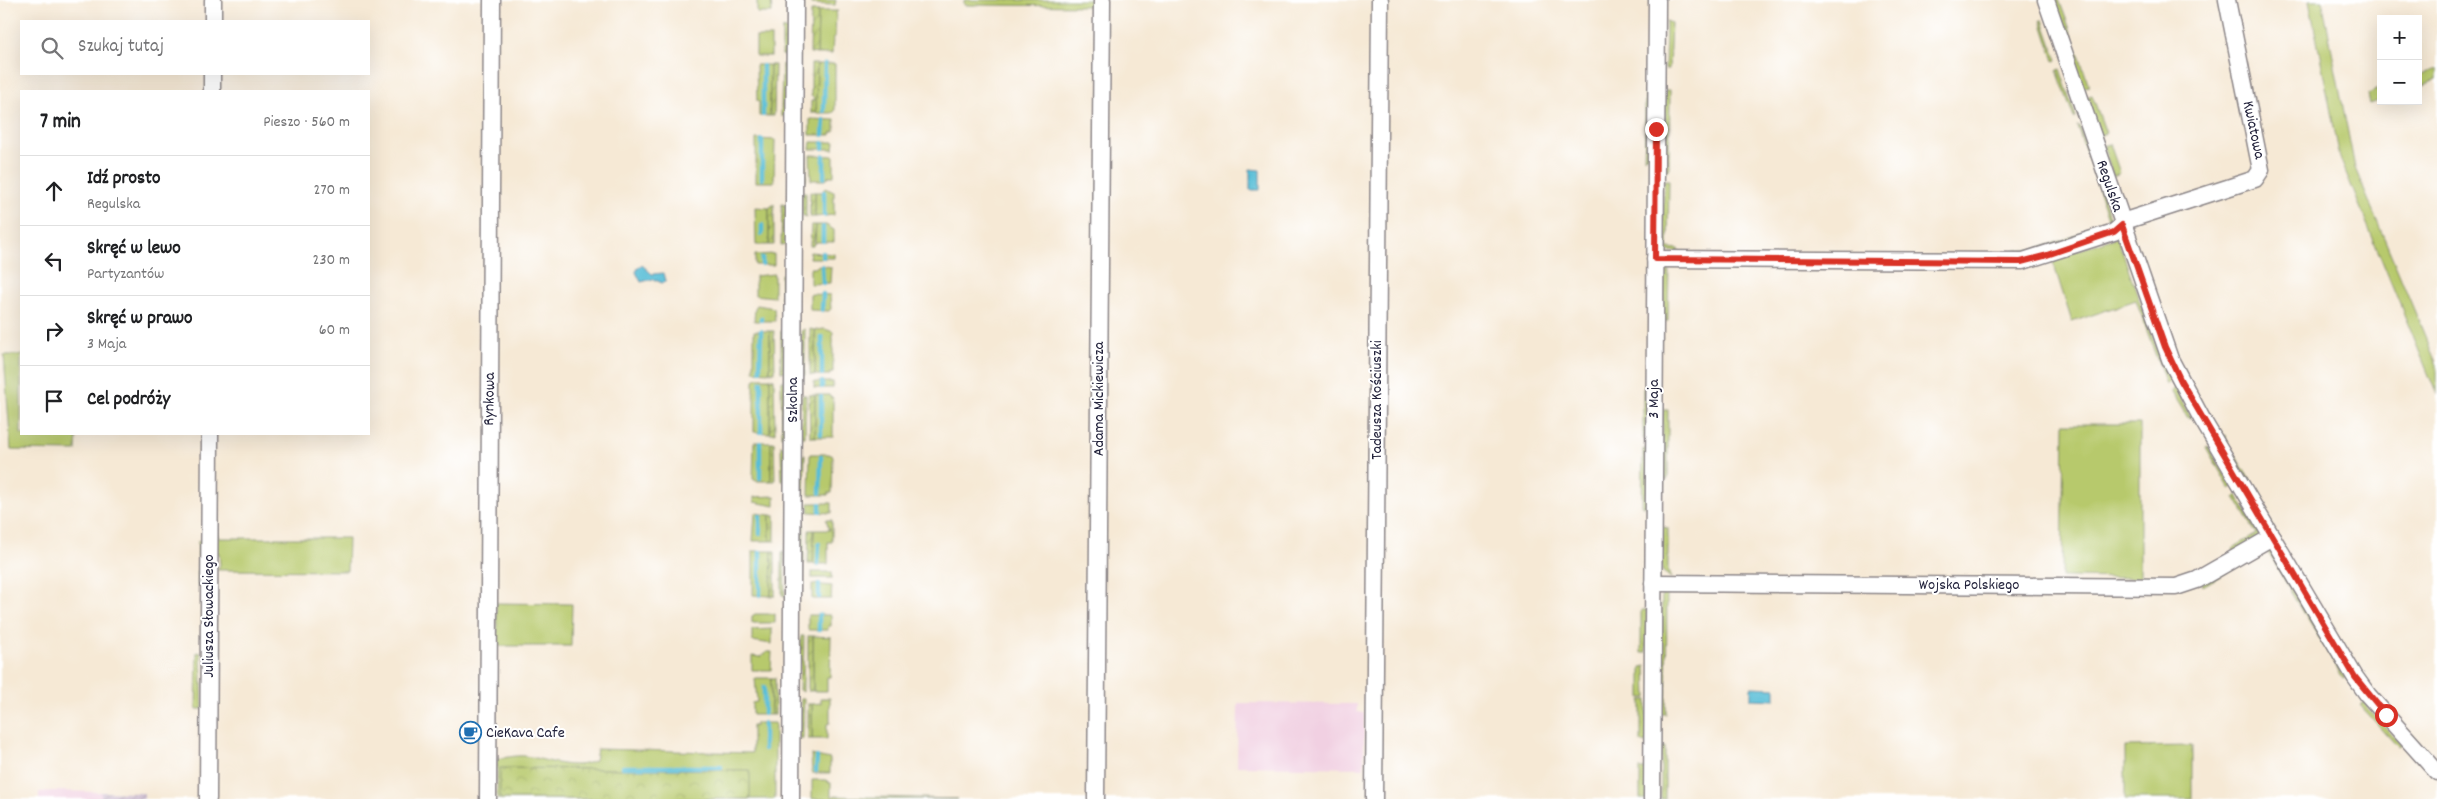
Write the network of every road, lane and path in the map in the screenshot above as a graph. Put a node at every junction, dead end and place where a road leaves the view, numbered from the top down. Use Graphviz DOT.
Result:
graph roads {
  1 [pos="213,0"];
  2 [pos="492,0"];
  3 [pos="795,0"];
  4 [pos="1102,0"];
  5 [pos="1380,0"];
  6 [pos="1657,0"];
  7 [pos="2046,0"];
  8 [pos="2226,0"];
  9 [pos="213,20"];
  10 [pos="212,75"];
  11 [pos="212,90"];
  12 [pos="2122,225"];
  13 [pos="1655,259"];
  14 [pos="210,435"];
  15 [pos="2272,536"];
  16 [pos="1653,583"];
  17 [pos="2437,772"];
  18 [pos="208,799"];
  19 [pos="488,799"];
  20 [pos="791,799"];
  21 [pos="1096,799"];
  22 [pos="1374,799"];
  23 [pos="1652,799"];
  1 -- 9 [label="street"];
  2 -- 19 [label="street, Rynkowa"];
  3 -- 20 [label="street, Szkolna"];
  4 -- 21 [label="street, Adama Mickiewicza"];
  5 -- 22 [label="street, Tadeusza Kościuszki"];
  6 -- 13 [label="street, 3 Maja"];
  7 -- 12 [label="street, Regulska"];
  8 -- 12 [label="street, Kwiatowa"];
  10 -- 11 [label="street"];
  12 -- 13 [label="street"];
  12 -- 15 [label="street, Regulska"];
  13 -- 16 [label="street, 3 Maja"];
  14 -- 18 [label="street, Juliusza Słowackiego"];
  15 -- 16 [label="street, Wojska Polskiego"];
  15 -- 17 [label="street, Regulska"];
  16 -- 23 [label="street, 3 Maja"];
}
